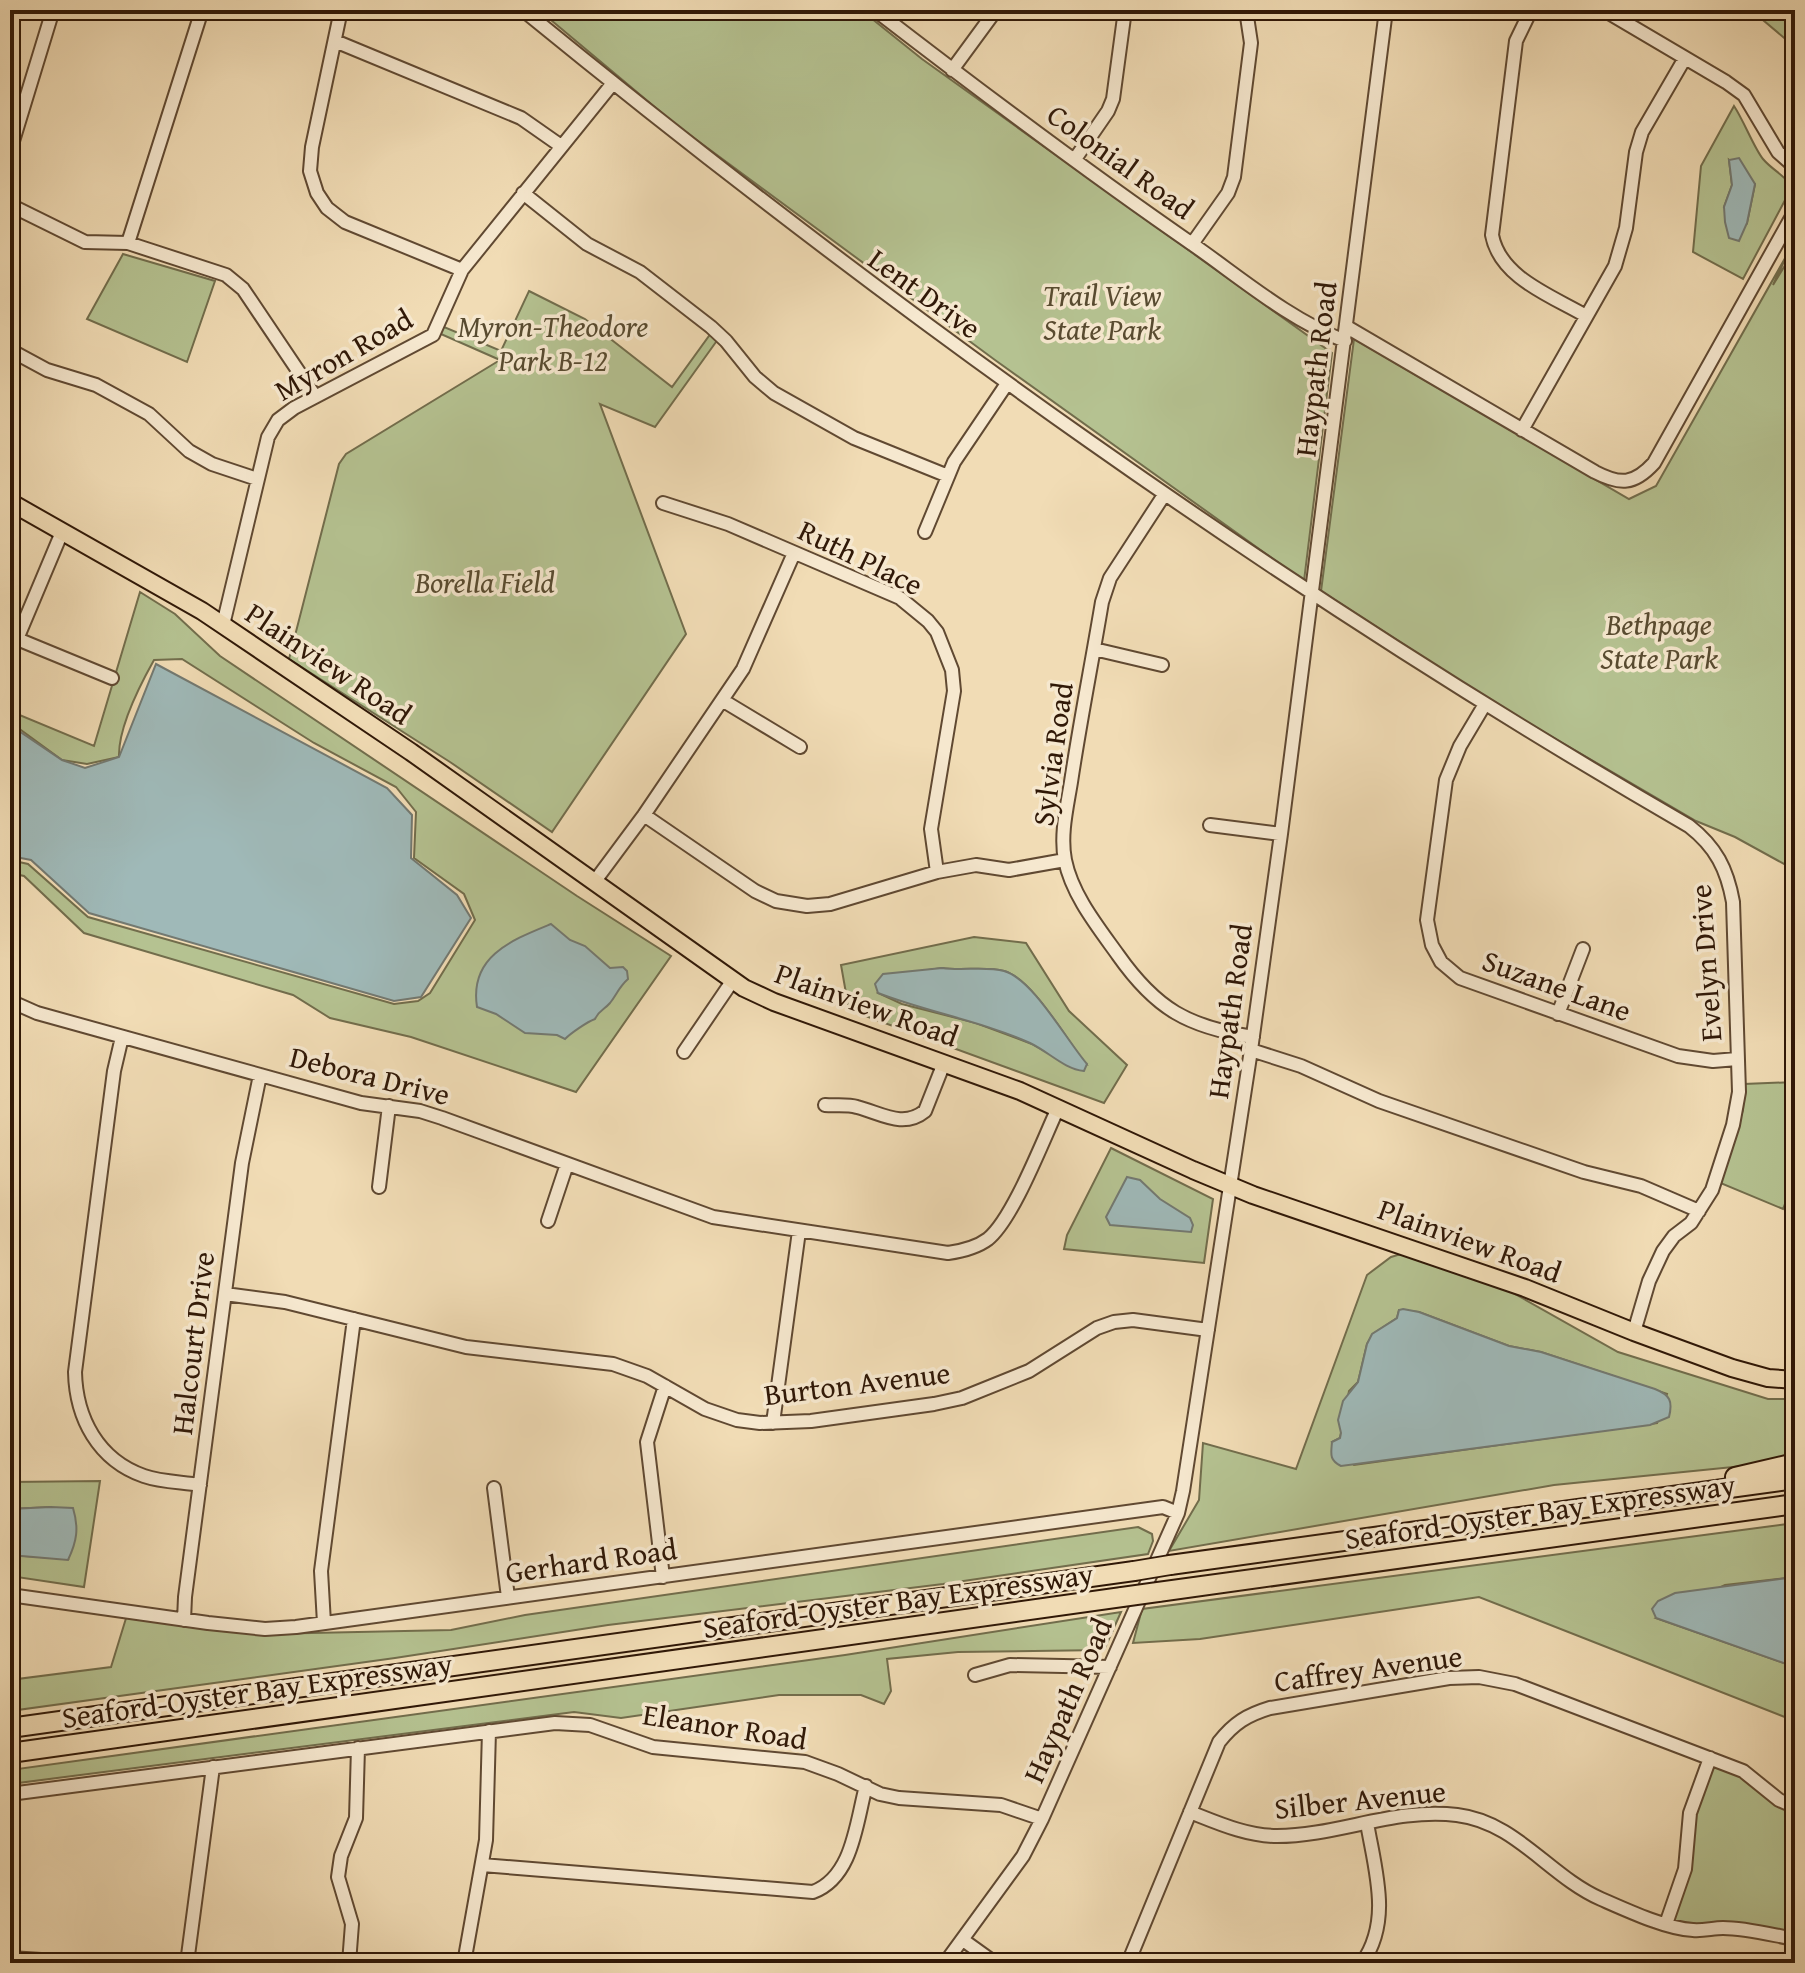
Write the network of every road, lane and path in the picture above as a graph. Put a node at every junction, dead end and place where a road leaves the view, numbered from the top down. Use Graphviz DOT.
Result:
graph roads {
  1 [pos="53,10"];
  2 [pos="202,10"];
  3 [pos="341,10"];
  4 [pos="523,10"];
  5 [pos="875,10"];
  6 [pos="996,10"];
  7 [pos="1125,10"];
  8 [pos="1246,10"];
  9 [pos="1386,10"];
  10 [pos="1531,10"];
  11 [pos="1604,10"];
  12 [pos="335,41"];
  13 [pos="1685,58"];
  14 [pos="952,70"];
  15 [pos="613,83"];
  16 [pos="561,146"];
  17 [pos="10,151"];
  18 [pos="1075,159"];
  19 [pos="1795,167"];
  20 [pos="523,193"];
  21 [pos="10,205"];
  22 [pos="1795,211"];
  23 [pos="128,243"];
  24 [pos="1192,244"];
  25 [pos="462,270"];
  26 [pos="1586,316"];
  27 [pos="1346,334"];
  28 [pos="10,350"];
  29 [pos="1006,385"];
  30 [pos="315,396"];
  31 [pos="1522,430"];
  32 [pos="948,476"];
  33 [pos="257,479"];
  34 [pos="1164,495"];
  35 [pos="10,502"];
  36 [pos="663,503"];
  37 [pos="62,532"];
  38 [pos="925,532"];
  39 [pos="794,553"];
  40 [pos="1313,595"];
  41 [pos="223,625"];
  42 [pos="13,637"];
  43 [pos="1094,649"];
  44 [pos="1162,665"];
  45 [pos="112,678"];
  46 [pos="722,700"];
  47 [pos="1485,704"];
  48 [pos="800,747"];
  49 [pos="644,815"];
  50 [pos="1210,825"];
  51 [pos="1281,834"];
  52 [pos="1065,860"];
  53 [pos="937,872"];
  54 [pos="595,881"];
  55 [pos="1583,949"];
  56 [pos="733,980"];
  57 [pos="10,1001"];
  58 [pos="1558,1014"];
  59 [pos="122,1037"];
  60 [pos="1252,1044"];
  61 [pos="684,1052"];
  62 [pos="1737,1059"];
  63 [pos="944,1063"];
  64 [pos="260,1075"];
  65 [pos="825,1105"];
  66 [pos="389,1106"];
  67 [pos="1058,1108"];
  68 [pos="567,1164"];
  69 [pos="1229,1185"];
  70 [pos="379,1187"];
  71 [pos="1699,1211"];
  72 [pos="548,1221"];
  73 [pos="799,1231"];
  74 [pos="225,1294"];
  75 [pos="354,1319"];
  76 [pos="1208,1330"];
  77 [pos="1634,1332"];
  78 [pos="1795,1380"];
  79 [pos="665,1386"];
  80 [pos="773,1423"];
  81 [pos="1795,1463"];
  82 [pos="1795,1479"];
  83 [pos="200,1485"];
  84 [pos="494,1488"];
  85 [pos="1656,1498"];
  86 [pos="1795,1504"];
  87 [pos="1178,1513"];
  88 [pos="663,1577"];
  89 [pos="10,1595"];
  90 [pos="508,1597"];
  91 [pos="184,1620"];
  92 [pos="324,1623"];
  93 [pos="1110,1667"];
  94 [pos="975,1675"];
  95 [pos="10,1728"];
  96 [pos="489,1731"];
  97 [pos="358,1748"];
  98 [pos="10,1753"];
  99 [pos="1710,1758"];
  100 [pos="213,1767"];
  101 [pos="866,1786"];
  102 [pos="10,1794"];
  103 [pos="1795,1807"];
  104 [pos="1190,1812"];
  105 [pos="1042,1819"];
  106 [pos="1367,1823"];
  107 [pos="482,1865"];
  108 [pos="1666,1924"];
  109 [pos="1795,1939"];
  110 [pos="963,1940"];
  111 [pos="10,1958"];
  112 [pos="88,1963"];
  113 [pos="187,1963"];
  114 [pos="349,1963"];
  115 [pos="464,1963"];
  116 [pos="945,1963"];
  117 [pos="995,1963"];
  118 [pos="1128,1963"];
  119 [pos="1362,1963"];
  1 -- 17 [label="street"];
  2 -- 23 [label="street"];
  3 -- 12 [label="street"];
  4 -- 15 [label="street, Lent Drive"];
  5 -- 14 [label="street, Colonial Road"];
  6 -- 14 [label="street"];
  7 -- 18 [label="street"];
  8 -- 24 [label="street"];
  9 -- 27 [label="street, Haypath Road"];
  10 -- 26 [label="street"];
  11 -- 13 [label="street"];
  12 -- 16 [label="street"];
  12 -- 25 [label="street"];
  13 -- 19 [label="street"];
  13 -- 26 [label="street"];
  14 -- 18 [label="street, Colonial Road"];
  15 -- 16 [label="street, Myron Road"];
  15 -- 29 [label="street, Lent Drive"];
  16 -- 20 [label="street, Myron Road"];
  18 -- 24 [label="street, Colonial Road"];
  20 -- 25 [label="street, Myron Road"];
  20 -- 32 [label="street"];
  21 -- 23 [label="street"];
  22 -- 31 [label="street, Colonial Road"];
  23 -- 30 [label="street"];
  24 -- 27 [label="street, Colonial Road"];
  25 -- 30 [label="street, Myron Road"];
  26 -- 31 [label="street"];
  27 -- 31 [label="street, Colonial Road"];
  27 -- 40 [label="street, Haypath Road"];
  28 -- 33 [label="street"];
  29 -- 32 [label="street"];
  29 -- 34 [label="street, Lent Drive"];
  30 -- 33 [label="street, Myron Road"];
  32 -- 38 [label="street"];
  33 -- 41 [label="street, Myron Road"];
  34 -- 40 [label="street, Lent Drive"];
  34 -- 43 [label="street, Sylvia Road"];
  35 -- 37 [label="main road, Plainview Road"];
  36 -- 39 [label="street, Ruth Place"];
  37 -- 41 [label="main road, Plainview Road"];
  37 -- 42 [label="street"];
  39 -- 46 [label="street"];
  39 -- 53 [label="street, Ruth Place"];
  40 -- 47 [label="street, Evelyn Drive"];
  40 -- 51 [label="street, Haypath Road"];
  41 -- 54 [label="main road, Plainview Road"];
  42 -- 45 [label="street"];
  43 -- 44 [label="street"];
  43 -- 52 [label="street, Sylvia Road"];
  46 -- 48 [label="street"];
  46 -- 49 [label="street"];
  47 -- 58 [label="street, Suzane Lane"];
  47 -- 62 [label="street, Evelyn Drive"];
  49 -- 53 [label="street"];
  49 -- 54 [label="street"];
  50 -- 51 [label="street"];
  51 -- 60 [label="street, Haypath Road"];
  52 -- 53 [label="street"];
  52 -- 60 [label="street, Sylvia Road"];
  54 -- 56 [label="main road, Plainview Road"];
  55 -- 58 [label="street"];
  56 -- 61 [label="street"];
  56 -- 63 [label="main road, Plainview Road"];
  57 -- 59 [label="street, Debora Drive"];
  58 -- 62 [label="street, Suzane Lane"];
  59 -- 64 [label="street, Debora Drive"];
  59 -- 83 [label="street"];
  60 -- 69 [label="street, Haypath Road"];
  60 -- 71 [label="street, Sylvia Road"];
  62 -- 71 [label="street, Evelyn Drive"];
  63 -- 65 [label="street"];
  63 -- 67 [label="main road, Plainview Road"];
  64 -- 66 [label="street, Debora Drive"];
  64 -- 74 [label="street, Halcourt Drive"];
  66 -- 68 [label="street, Debora Drive"];
  66 -- 70 [label="street"];
  67 -- 69 [label="main road, Plainview Road"];
  67 -- 73 [label="street, Debora Drive"];
  68 -- 72 [label="street"];
  68 -- 73 [label="street, Debora Drive"];
  69 -- 76 [label="street, Haypath Road"];
  69 -- 77 [label="main road, Plainview Road"];
  71 -- 77 [label="street, Evelyn Drive"];
  73 -- 80 [label="street"];
  74 -- 75 [label="street, Burton Avenue"];
  74 -- 83 [label="street, Halcourt Drive"];
  75 -- 79 [label="street, Burton Avenue"];
  75 -- 92 [label="street"];
  76 -- 80 [label="street, Burton Avenue"];
  76 -- 87 [label="street, Haypath Road"];
  77 -- 78 [label="main road, Plainview Road"];
  79 -- 80 [label="street, Burton Avenue"];
  79 -- 88 [label="street"];
  81 -- 85 [label="highway"];
  82 -- 85 [label="highway, Seaford-Oyster Bay Expressway"];
  83 -- 91 [label="street, Halcourt Drive"];
  84 -- 90 [label="street"];
  85 -- 95 [label="highway, Seaford-Oyster Bay Expressway, bridge"];
  86 -- 98 [label="highway, Seaford-Oyster Bay Expressway, bridge"];
  87 -- 88 [label="street, Gerhard Road"];
  87 -- 93 [label="street, Haypath Road"];
  88 -- 90 [label="street, Gerhard Road"];
  89 -- 91 [label="street, Gerhard Road"];
  90 -- 92 [label="street, Gerhard Road"];
  91 -- 92 [label="street, Gerhard Road"];
  93 -- 94 [label="street"];
  93 -- 105 [label="street, Haypath Road"];
  96 -- 97 [label="street, Eleanor Road"];
  96 -- 101 [label="street, Eleanor Road"];
  96 -- 107 [label="street"];
  97 -- 100 [label="street, Eleanor Road"];
  97 -- 114 [label="street"];
  99 -- 103 [label="street, Caffrey Avenue"];
  99 -- 104 [label="street, Caffrey Avenue"];
  99 -- 108 [label="street"];
  100 -- 102 [label="street, Eleanor Road"];
  100 -- 113 [label="street"];
  101 -- 105 [label="street, Eleanor Road"];
  101 -- 107 [label="street"];
  104 -- 106 [label="street, Silber Avenue"];
  104 -- 118 [label="street, Caffrey Avenue"];
  105 -- 110 [label="street, Haypath Road"];
  106 -- 108 [label="street, Silber Avenue"];
  106 -- 119 [label="street"];
  107 -- 115 [label="street"];
  108 -- 109 [label="street, Silber Avenue"];
  110 -- 116 [label="street, Haypath Road"];
  110 -- 117 [label="street"];
  111 -- 112 [label="street"];
}
